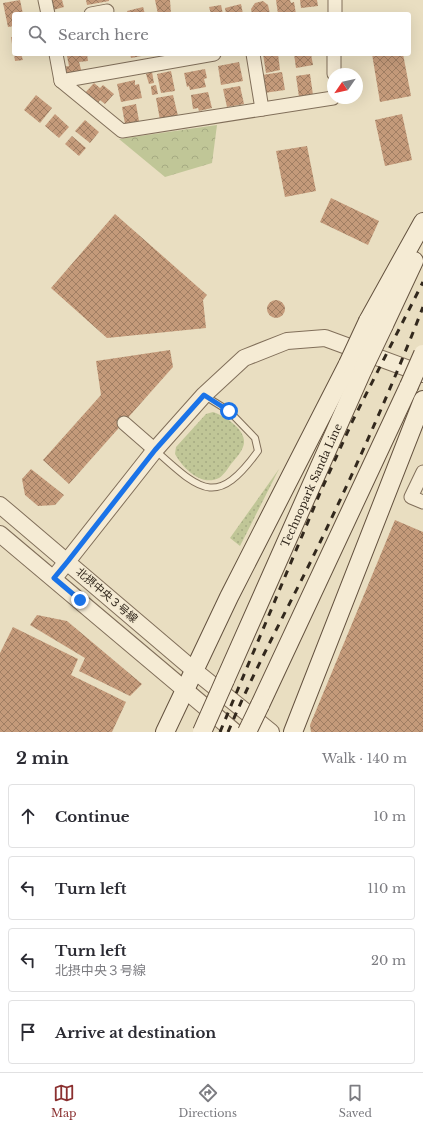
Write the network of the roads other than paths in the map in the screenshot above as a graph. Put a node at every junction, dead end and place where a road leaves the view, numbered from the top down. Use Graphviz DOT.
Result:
graph roads {
  1 [pos="45,0"];
  2 [pos="335,0"];
  3 [pos="107,11"];
  4 [pos="48,12"];
  5 [pos="102,12"];
  6 [pos="335,12"];
  7 [pos="56,56"];
  8 [pos="203,56"];
  9 [pos="253,56"];
  10 [pos="334,56"];
  11 [pos="334,68"];
  12 [pos="61,81"];
  13 [pos="327,99"];
  14 [pos="262,109"];
  15 [pos="423,215"];
  16 [pos="423,222"];
  17 [pos="423,240"];
  18 [pos="405,254"];
  19 [pos="376,323"];
  20 [pos="423,354"];
  21 [pos="355,367"];
  22 [pos="423,374"];
  23 [pos="204,395"];
  24 [pos="423,400"];
  25 [pos="124,424"];
  26 [pos="155,450"];
  27 [pos="423,472"];
  28 [pos="423,502"];
  29 [pos="0,504"];
  30 [pos="0,534"];
  31 [pos="68,561"];
  32 [pos="54,578"];
  33 [pos="195,671"];
  34 [pos="186,690"];
  35 [pos="165,732"];
  36 [pos="202,732"];
  37 [pos="236,732"];
  38 [pos="247,732"];
  39 [pos="271,732"];
  40 [pos="293,732"];
  1 -- 4 [label="street"];
  2 -- 6 [label="street"];
  3 -- 5 [label="street"];
  7 -- 12 [label="street"];
  8 -- 12 [label="street"];
  9 -- 14 [label="street"];
  10 -- 11 [label="street"];
  12 -- 14 [label="street"];
  13 -- 14 [label="street"];
  15 -- 18 [label="main road"];
  16 -- 18 [label="main road"];
  17 -- 19 [label="main road, Technopark Sanda Line"];
  18 -- 19 [label="main road"];
  19 -- 21 [label="main road, Technopark Sanda Line, bridge"];
  20 -- 38 [label="main road, bridge"];
  21 -- 33 [label="main road"];
  21 -- 36 [label="main road, Technopark Sanda Line, bridge"];
  22 -- 23 [label="street"];
  23 -- 26 [label="street"];
  23 -- 26 [label="lane"];
  24 -- 40 [label="main road"];
  25 -- 26 [label="street"];
  26 -- 31 [label="street"];
  27 -- 28 [label="street"];
  29 -- 31 [label="street, 北摂中央３号線"];
  30 -- 32 [label="street, 北摂中央３号線"];
  31 -- 32 [label="street"];
  31 -- 33 [label="street, 北摂中央３号線"];
  32 -- 34 [label="street, 北摂中央３号線"];
  33 -- 34 [label="main road"];
  33 -- 39 [label="street, 北摂中央３号線"];
  34 -- 35 [label="main road"];
  34 -- 37 [label="street, 北摂中央３号線"];
}
